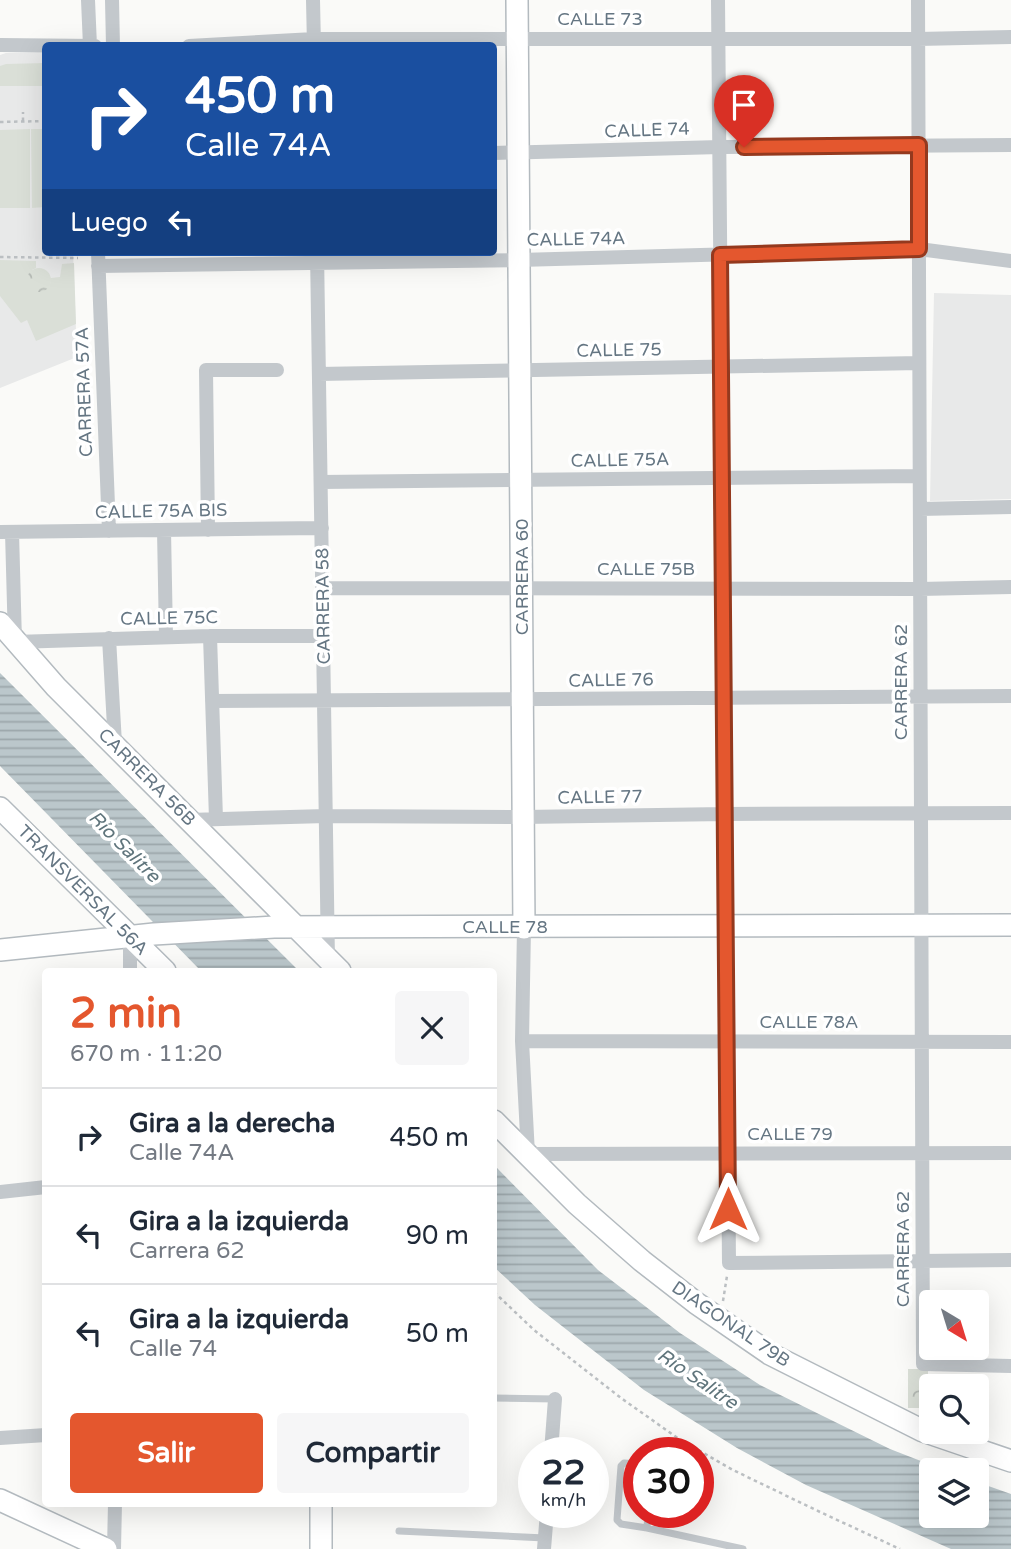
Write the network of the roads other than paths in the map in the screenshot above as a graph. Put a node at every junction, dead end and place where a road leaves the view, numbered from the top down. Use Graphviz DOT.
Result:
graph roads {
  1 [pos="88,0"];
  2 [pos="112,0"];
  3 [pos="313,0"];
  4 [pos="517,0"];
  5 [pos="718,0"];
  6 [pos="918,0"];
  7 [pos="1011,37"];
  8 [pos="719,38"];
  9 [pos="517,39"];
  10 [pos="918,39"];
  11 [pos="91,42"];
  12 [pos="113,42"];
  13 [pos="314,42"];
  14 [pos="0,45"];
  15 [pos="42,45"];
  16 [pos="919,145"];
  17 [pos="1011,145"];
  18 [pos="720,147"];
  19 [pos="497,153"];
  20 [pos="518,153"];
  21 [pos="919,249"];
  22 [pos="720,255"];
  23 [pos="317,257"];
  24 [pos="98,259"];
  25 [pos="519,260"];
  26 [pos="1011,261"];
  27 [pos="919,363"];
  28 [pos="721,367"];
  29 [pos="277,370"];
  30 [pos="520,371"];
  31 [pos="319,374"];
  32 [pos="919,476"];
  33 [pos="722,478"];
  34 [pos="521,481"];
  35 [pos="321,482"];
  36 [pos="1011,507"];
  37 [pos="920,509"];
  38 [pos="322,528"];
  39 [pos="164,530"];
  40 [pos="208,530"];
  41 [pos="109,531"];
  42 [pos="6,532"];
  43 [pos="1011,587"];
  44 [pos="323,588"];
  45 [pos="522,588"];
  46 [pos="723,588"];
  47 [pos="920,589"];
  48 [pos="0,623"];
  49 [pos="210,636"];
  50 [pos="324,636"];
  51 [pos="166,637"];
  52 [pos="109,638"];
  53 [pos="15,642"];
  54 [pos="1011,696"];
  55 [pos="920,697"];
  56 [pos="724,698"];
  57 [pos="325,700"];
  58 [pos="523,700"];
  59 [pos="212,701"];
  60 [pos="115,744"];
  61 [pos="0,808"];
  62 [pos="920,813"];
  63 [pos="1011,813"];
  64 [pos="725,814"];
  65 [pos="326,817"];
  66 [pos="523,817"];
  67 [pos="189,820"];
  68 [pos="216,820"];
  69 [pos="1011,925"];
  70 [pos="726,926"];
  71 [pos="921,926"];
  72 [pos="296,927"];
  73 [pos="329,927"];
  74 [pos="524,928"];
  75 [pos="130,936"];
  76 [pos="0,950"];
  77 [pos="334,966"];
  78 [pos="130,968"];
  79 [pos="162,968"];
  80 [pos="522,1041"];
  81 [pos="727,1041"];
  82 [pos="921,1041"];
  83 [pos="1011,1042"];
  84 [pos="497,1124"];
  85 [pos="921,1153"];
  86 [pos="1011,1153"];
  87 [pos="528,1154"];
  88 [pos="728,1154"];
  89 [pos="42,1187"];
  90 [pos="0,1192"];
  91 [pos="1011,1260"];
  92 [pos="922,1261"];
  93 [pos="1011,1366"];
  94 [pos="497,1398"];
  95 [pos="555,1399"];
  96 [pos="42,1434"];
  97 [pos="552,1437"];
  98 [pos="0,1438"];
  99 [pos="1011,1461"];
  100 [pos="623,1464"];
  101 [pos="0,1500"];
  102 [pos="115,1507"];
  103 [pos="321,1507"];
  104 [pos="623,1524"];
  105 [pos="647,1528"];
  106 [pos="398,1531"];
  107 [pos="545,1543"];
  108 [pos="106,1549"];
  109 [pos="114,1549"];
  110 [pos="321,1549"];
  111 [pos="743,1549"];
  1 -- 11 [label="street"];
  2 -- 12 [label="street"];
  3 -- 13 [label="street"];
  4 -- 9 [label="street, CARRERA 60"];
  5 -- 8 [label="street"];
  6 -- 10 [label="street, CARRERA 62"];
  7 -- 10 [label="street, CALLE 73"];
  8 -- 9 [label="street, CALLE 73"];
  8 -- 10 [label="street, CALLE 73"];
  8 -- 18 [label="street"];
  9 -- 13 [label="street, CALLE 73"];
  9 -- 20 [label="street, CARRERA 60"];
  10 -- 16 [label="street, CARRERA 62"];
  14 -- 15 [label="street"];
  16 -- 17 [label="street, CALLE 74"];
  16 -- 18 [label="street, CALLE 74"];
  16 -- 21 [label="street, CARRERA 62"];
  18 -- 20 [label="street, CALLE 74"];
  18 -- 22 [label="street"];
  19 -- 20 [label="street, CALLE 74"];
  20 -- 25 [label="street, CARRERA 60"];
  21 -- 22 [label="street, CALLE 74A"];
  21 -- 26 [label="street, CALLE 74A"];
  21 -- 27 [label="street, CARRERA 62"];
  22 -- 25 [label="street, CALLE 74A"];
  22 -- 28 [label="street"];
  23 -- 24 [label="street, CALLE 74A"];
  23 -- 25 [label="street, CALLE 74A"];
  23 -- 31 [label="street, CARRERA 58"];
  24 -- 41 [label="street, CARRERA 57A"];
  25 -- 30 [label="street, CARRERA 60"];
  27 -- 28 [label="street, CALLE 75"];
  27 -- 32 [label="street, CARRERA 62"];
  28 -- 30 [label="street, CALLE 75"];
  28 -- 33 [label="street"];
  29 -- 40 [label="street"];
  30 -- 31 [label="street, CALLE 75"];
  30 -- 34 [label="street, CARRERA 60"];
  31 -- 35 [label="street, CARRERA 58"];
  32 -- 33 [label="street, CALLE 75A"];
  32 -- 37 [label="street, CARRERA 62"];
  33 -- 34 [label="street, CALLE 75A"];
  33 -- 46 [label="street"];
  34 -- 35 [label="street, CALLE 75A"];
  34 -- 45 [label="street, CARRERA 60"];
  35 -- 38 [label="street, CARRERA 58"];
  36 -- 37 [label="street"];
  37 -- 47 [label="street, CARRERA 62"];
  38 -- 40 [label="street, CALLE 75A BIS"];
  38 -- 44 [label="street, CARRERA 58"];
  39 -- 40 [label="street, CALLE 75A BIS"];
  39 -- 41 [label="street, CALLE 75A BIS"];
  39 -- 51 [label="street"];
  41 -- 42 [label="street, CALLE 75A BIS"];
  42 -- 53 [label="street"];
  43 -- 47 [label="street, CALLE 75B"];
  44 -- 45 [label="street, CALLE 75B"];
  44 -- 50 [label="street, CARRERA 58"];
  45 -- 46 [label="street, CALLE 75B"];
  45 -- 58 [label="street, CARRERA 60"];
  46 -- 47 [label="street, CALLE 75B"];
  46 -- 56 [label="street"];
  47 -- 55 [label="street, CARRERA 62"];
  48 -- 53 [label="street, CARRERA 56B"];
  49 -- 50 [label="street, CALLE 75C"];
  49 -- 51 [label="street, CALLE 75C"];
  49 -- 59 [label="street"];
  50 -- 57 [label="street, CARRERA 58"];
  51 -- 52 [label="street, CALLE 75C"];
  52 -- 53 [label="street, CALLE 75C"];
  52 -- 60 [label="street"];
  53 -- 60 [label="street, CARRERA 56B"];
  54 -- 55 [label="street, CALLE 76"];
  55 -- 56 [label="street, CALLE 76"];
  55 -- 62 [label="street, CARRERA 62"];
  56 -- 58 [label="street, CALLE 76"];
  56 -- 64 [label="street"];
  57 -- 58 [label="street, CALLE 76"];
  57 -- 59 [label="street, CALLE 76"];
  57 -- 65 [label="street, CARRERA 58"];
  58 -- 66 [label="street, CARRERA 60"];
  59 -- 68 [label="street"];
  60 -- 67 [label="street, CARRERA 56B"];
  61 -- 75 [label="street, TRANSVERSAL 56A"];
  62 -- 63 [label="street, CALLE 77"];
  62 -- 64 [label="street, CALLE 77"];
  62 -- 71 [label="street, CARRERA 62"];
  64 -- 66 [label="street, CALLE 77"];
  64 -- 70 [label="street"];
  65 -- 66 [label="street, CALLE 77"];
  65 -- 68 [label="street, CALLE 77"];
  65 -- 73 [label="street, CARRERA 58"];
  66 -- 74 [label="street, CARRERA 60"];
  67 -- 68 [label="street, CALLE 77"];
  67 -- 72 [label="street, CARRERA 56B"];
  69 -- 71 [label="street, CALLE 78"];
  70 -- 71 [label="street, CALLE 78"];
  70 -- 74 [label="street, CALLE 78"];
  70 -- 81 [label="street"];
  71 -- 82 [label="street, CARRERA 62"];
  72 -- 73 [label="street, CALLE 78"];
  72 -- 75 [label="street, CALLE 78"];
  72 -- 77 [label="street"];
  73 -- 74 [label="street, CALLE 78"];
  73 -- 77 [label="street, CARRERA 58"];
  74 -- 80 [label="street, CARRERA 60"];
  75 -- 76 [label="street, CALLE 78"];
  75 -- 78 [label="street"];
  75 -- 79 [label="street, TRANSVERSAL 56A"];
  80 -- 81 [label="street, CALLE 78A"];
  80 -- 87 [label="street, CARRERA 60"];
  81 -- 82 [label="street, CALLE 78A"];
  81 -- 88 [label="street"];
  82 -- 83 [label="street, CALLE 78A"];
  82 -- 85 [label="street, CARRERA 62"];
  84 -- 87 [label="street, DIAGONAL 79B"];
  85 -- 86 [label="street, CALLE 79"];
  85 -- 88 [label="street, CALLE 79"];
  85 -- 92 [label="street, CARRERA 62"];
  87 -- 88 [label="street, CALLE 79"];
  87 -- 99 [label="street, DIAGONAL 79B"];
  88 -- 92 [label="street"];
  89 -- 90 [label="street"];
  91 -- 92 [label="street"];
  92 -- 93 [label="street, CARRERA 62"];
  94 -- 95 [label="lane"];
  95 -- 97 [label="street"];
  96 -- 98 [label="street"];
  100 -- 104 [label="lane"];
  101 -- 108 [label="street"];
  102 -- 109 [label="street"];
  103 -- 110 [label="street"];
  105 -- 111 [label="lane"];
  106 -- 107 [label="lane"];
}
